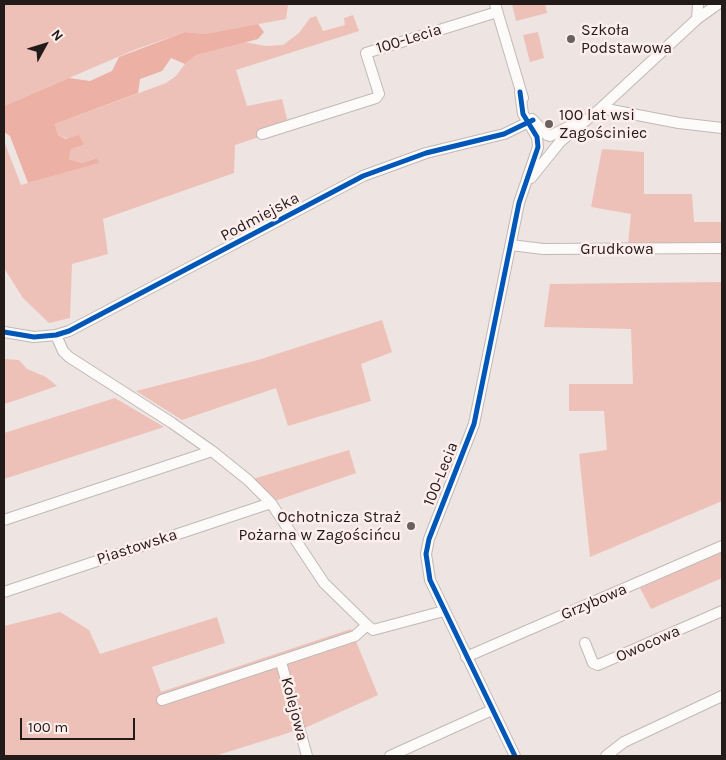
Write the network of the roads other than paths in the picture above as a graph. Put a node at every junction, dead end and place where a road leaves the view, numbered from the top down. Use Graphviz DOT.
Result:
graph roads {
  1 [pos="698,4"];
  2 [pos="718,4"];
  3 [pos="496,8"];
  4 [pos="697,18"];
  5 [pos="601,108"];
  6 [pos="590,116"];
  7 [pos="530,121"];
  8 [pos="722,128"];
  9 [pos="262,134"];
  10 [pos="549,135"];
  11 [pos="538,144"];
  12 [pos="552,150"];
  13 [pos="525,186"];
  14 [pos="511,245"];
  15 [pos="722,248"];
  16 [pos="4,332"];
  17 [pos="56,335"];
  18 [pos="212,451"];
  19 [pos="271,502"];
  20 [pos="4,520"];
  21 [pos="722,546"];
  22 [pos="4,592"];
  23 [pos="444,611"];
  24 [pos="722,611"];
  25 [pos="367,625"];
  26 [pos="585,643"];
  27 [pos="466,657"];
  28 [pos="281,662"];
  29 [pos="722,696"];
  30 [pos="162,700"];
  31 [pos="492,710"];
  32 [pos="307,756"];
  33 [pos="390,756"];
  34 [pos="515,756"];
  35 [pos="606,756"];
  1 -- 4 [label="street"];
  2 -- 4 [label="street"];
  3 -- 7 [label="street, 100-Lecia"];
  3 -- 9 [label="street, 100-Lecia"];
  4 -- 5 [label="street"];
  5 -- 6 [label="street"];
  5 -- 8 [label="street"];
  6 -- 10 [label="street"];
  6 -- 12 [label="street, 100-Lecia"];
  7 -- 10 [label="street, 100-Lecia"];
  7 -- 11 [label="street, 100-Lecia"];
  7 -- 17 [label="street, Podmiejska"];
  10 -- 11 [label="street"];
  10 -- 12 [label="street"];
  11 -- 12 [label="street"];
  11 -- 13 [label="street, 100-Lecia"];
  12 -- 13 [label="street, 100-Lecia"];
  13 -- 14 [label="street, 100-Lecia"];
  14 -- 15 [label="street, Grudkowa"];
  14 -- 23 [label="street, 100-Lecia"];
  16 -- 17 [label="street, Podmiejska"];
  17 -- 18 [label="street"];
  18 -- 19 [label="street"];
  18 -- 20 [label="street"];
  19 -- 22 [label="street, Piastowska"];
  19 -- 25 [label="street"];
  21 -- 27 [label="street, Grzybowa"];
  23 -- 25 [label="street"];
  23 -- 27 [label="street, 100-Lecia"];
  24 -- 26 [label="street, Owocowa"];
  25 -- 28 [label="street"];
  27 -- 31 [label="street, 100-Lecia"];
  28 -- 30 [label="street"];
  28 -- 32 [label="street, Kolejowa"];
  29 -- 35 [label="street"];
  31 -- 33 [label="street"];
  31 -- 34 [label="street, 100-Lecia"];
}
